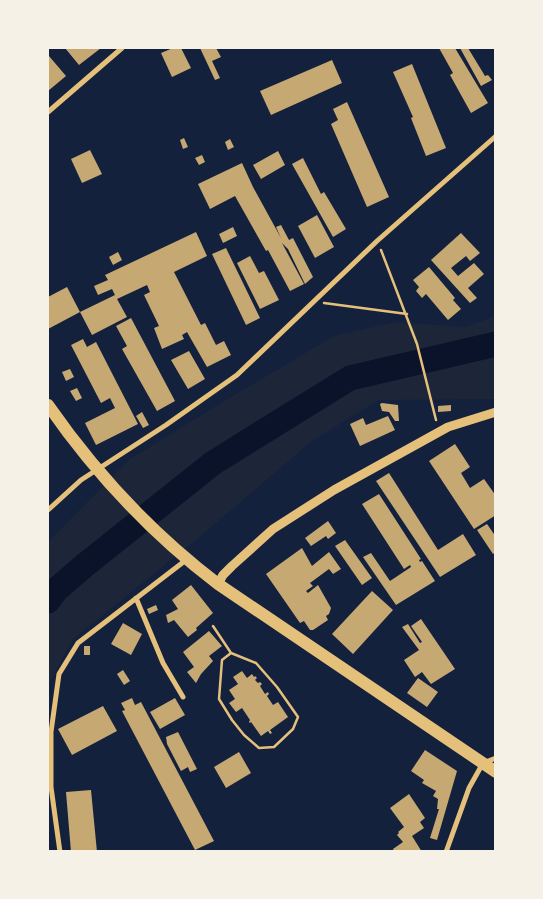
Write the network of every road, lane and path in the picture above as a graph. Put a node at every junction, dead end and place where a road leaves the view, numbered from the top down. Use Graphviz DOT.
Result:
graph roads {
  1 [pos="122,48"];
  2 [pos="48,112"];
  3 [pos="496,136"];
  4 [pos="377,241"];
  5 [pos="312,302"];
  6 [pos="407,314"];
  7 [pos="48,405"];
  8 [pos="496,412"];
  9 [pos="439,432"];
  10 [pos="97,470"];
  11 [pos="48,510"];
  12 [pos="182,557"];
  13 [pos="218,584"];
  14 [pos="136,598"];
  15 [pos="213,626"];
  16 [pos="231,653"];
  17 [pos="183,697"];
  18 [pos="496,758"];
  19 [pos="483,763"];
  20 [pos="496,772"];
  21 [pos="60,852"];
  22 [pos="446,852"];
  1 -- 2 [label="street"];
  3 -- 4 [label="street"];
  4 -- 5 [label="street"];
  4 -- 6 [label="path"];
  5 -- 6 [label="path"];
  5 -- 10 [label="street"];
  6 -- 9 [label="path"];
  7 -- 10 [label="main road"];
  8 -- 9 [label="street"];
  9 -- 13 [label="street"];
  10 -- 11 [label="street"];
  10 -- 12 [label="main road"];
  12 -- 13 [label="main road"];
  12 -- 14 [label="street"];
  13 -- 19 [label="main road"];
  14 -- 17 [label="street"];
  14 -- 21 [label="street"];
  15 -- 16 [label="path"];
  16 -- 16 [label="path"];
  18 -- 19 [label="street"];
  19 -- 20 [label="main road"];
  19 -- 22 [label="street"];
}
